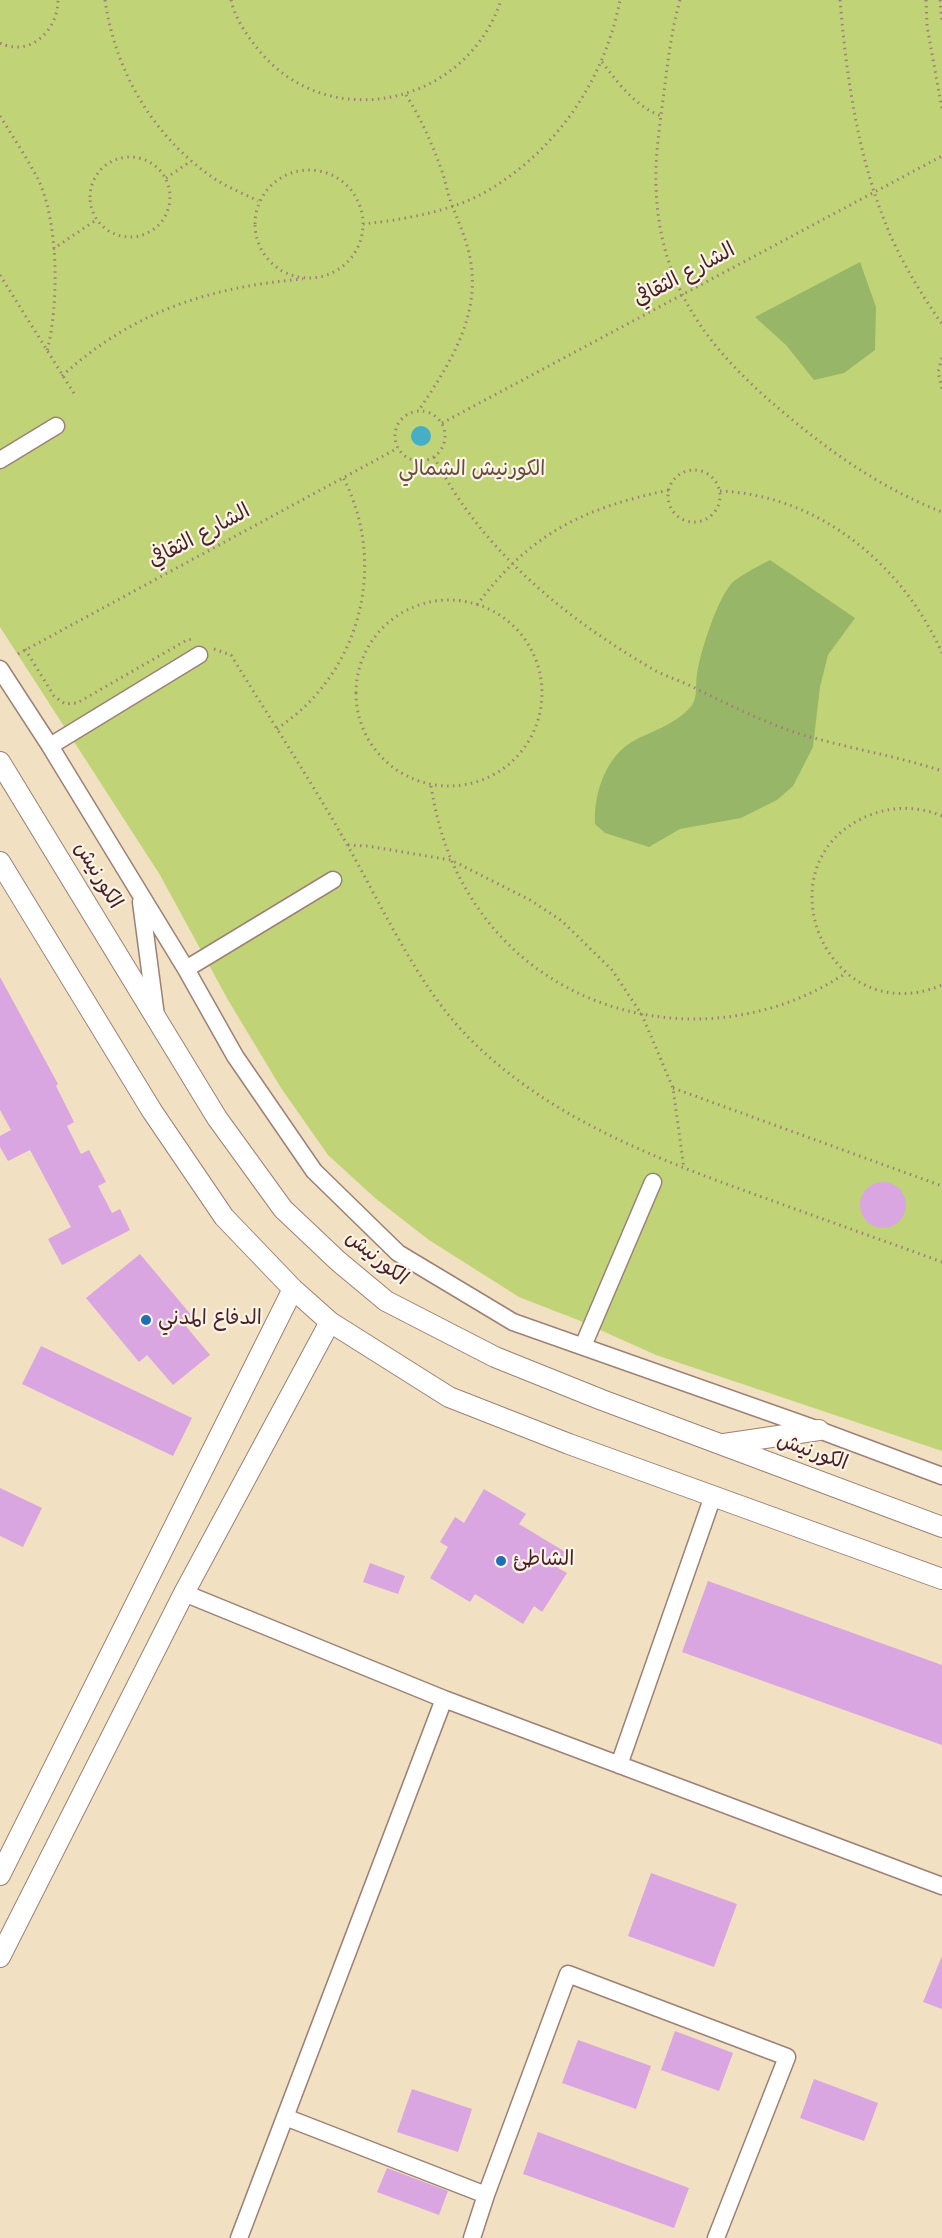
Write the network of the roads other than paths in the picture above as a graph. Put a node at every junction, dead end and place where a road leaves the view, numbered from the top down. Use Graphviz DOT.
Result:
graph roads {
  1 [pos="56,426"];
  2 [pos="0,460"];
  3 [pos="202,647"];
  4 [pos="0,669"];
  5 [pos="50,746"];
  6 [pos="0,762"];
  7 [pos="0,862"];
  8 [pos="333,880"];
  9 [pos="140,896"];
  10 [pos="186,969"];
  11 [pos="157,1020"];
  12 [pos="653,1182"];
  13 [pos="293,1289"];
  14 [pos="330,1322"];
  15 [pos="583,1346"];
  16 [pos="819,1430"];
  17 [pos="721,1444"];
  18 [pos="942,1476"];
  19 [pos="713,1496"];
  20 [pos="942,1527"];
  21 [pos="942,1579"];
  22 [pos="184,1593"];
  23 [pos="444,1699"];
  24 [pos="619,1765"];
  25 [pos="0,1875"];
  26 [pos="942,1886"];
  27 [pos="0,1957"];
  28 [pos="285,2117"];
  29 [pos="486,2195"];
  30 [pos="238,2238"];
  31 [pos="472,2238"];
  32 [pos="716,2238"];
  1 -- 2 [label="street"];
  3 -- 5 [label="street"];
  4 -- 5 [label="street"];
  5 -- 9 [label="street"];
  6 -- 11 [label="main road, الكورنيش"];
  7 -- 13 [label="main road"];
  8 -- 10 [label="street"];
  9 -- 10 [label="street"];
  9 -- 11 [label="street"];
  10 -- 15 [label="street"];
  11 -- 17 [label="main road, الكورنيش"];
  12 -- 15 [label="street"];
  13 -- 14 [label="main road"];
  13 -- 25 [label="main road"];
  14 -- 19 [label="main road"];
  14 -- 22 [label="main road"];
  15 -- 16 [label="street"];
  16 -- 17 [label="main road"];
  16 -- 18 [label="street"];
  17 -- 20 [label="main road, الكورنيش"];
  19 -- 21 [label="main road"];
  19 -- 24 [label="street"];
  22 -- 23 [label="street"];
  22 -- 27 [label="main road"];
  23 -- 24 [label="street"];
  23 -- 28 [label="street"];
  24 -- 26 [label="street"];
  28 -- 29 [label="street"];
  28 -- 30 [label="street"];
  29 -- 31 [label="street"];
  29 -- 32 [label="street"];
}
